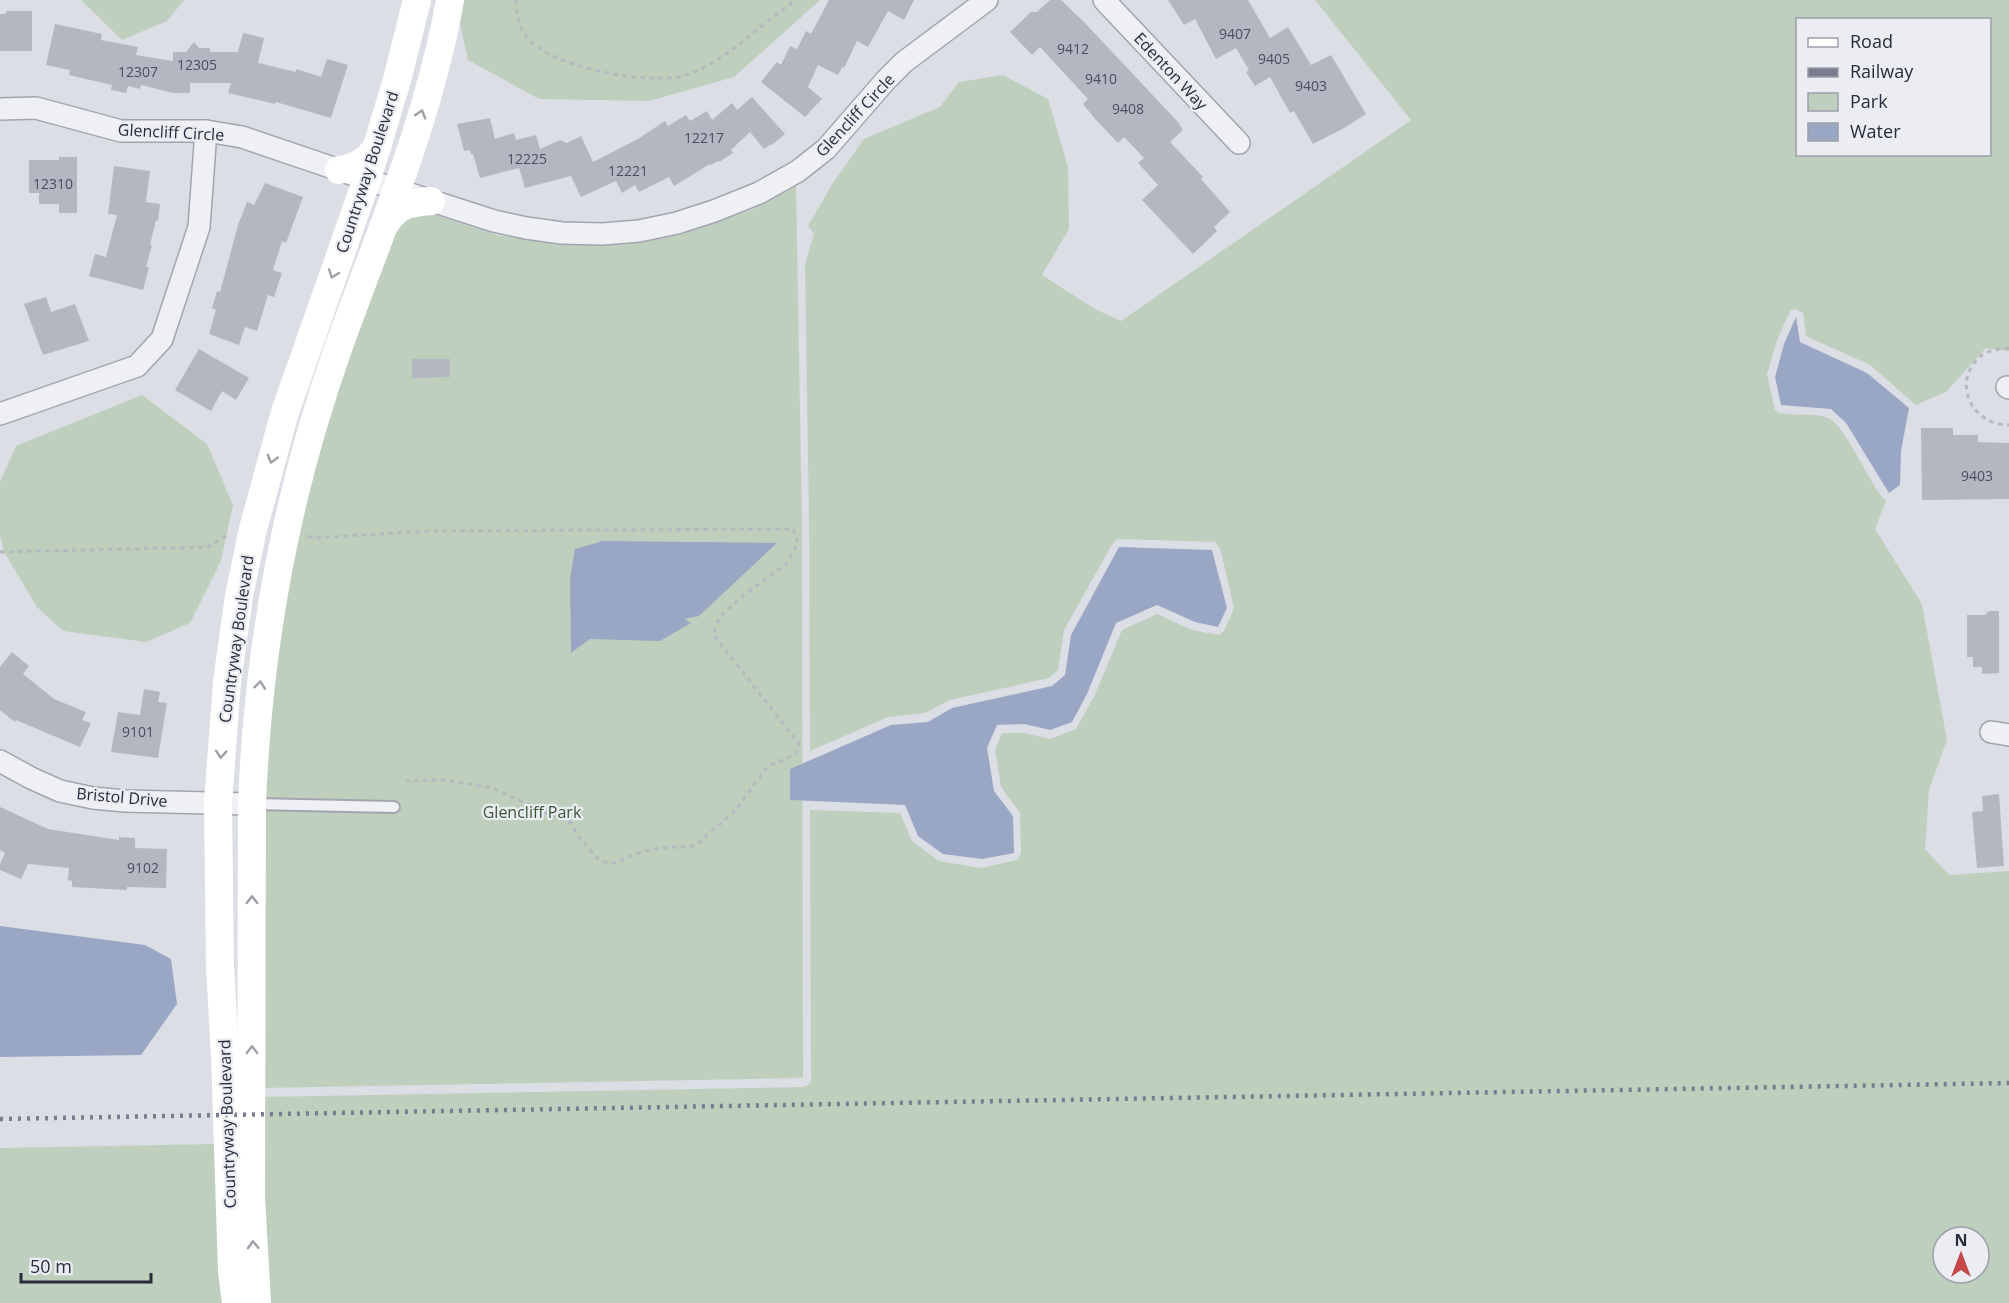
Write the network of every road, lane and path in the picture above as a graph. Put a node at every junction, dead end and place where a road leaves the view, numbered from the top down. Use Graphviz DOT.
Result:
graph roads {
  1 [pos="417,0"];
  2 [pos="450,0"];
  3 [pos="516,0"];
  4 [pos="796,0"];
  5 [pos="987,0"];
  6 [pos="1104,0"];
  7 [pos="0,109"];
  8 [pos="206,131"];
  9 [pos="1239,143"];
  10 [pos="378,145"];
  11 [pos="409,155"];
  12 [pos="339,170"];
  13 [pos="376,191"];
  14 [pos="431,201"];
  15 [pos="384,226"];
  16 [pos="2009,348"];
  17 [pos="330,376"];
  18 [pos="0,414"];
  19 [pos="2009,425"];
  20 [pos="253,529"];
  21 [pos="285,530"];
  22 [pos="0,552"];
  23 [pos="0,760"];
  24 [pos="406,781"];
  25 [pos="218,803"];
  26 [pos="252,804"];
  27 [pos="394,807"];
  28 [pos="236,1303"];
  29 [pos="257,1303"];
  1 -- 10 [label="street, Countryway Boulevard"];
  1 -- 13 [label="street"];
  11 -- 2 [label="street, Countryway Boulevard, one-way"];
  3 -- 4 [label="path"];
  5 -- 14 [label="street, Glencliff Circle"];
  6 -- 9 [label="street, Edenton Way"];
  7 -- 8 [label="street, Glencliff Circle"];
  8 -- 12 [label="street, Glencliff Circle"];
  8 -- 18 [label="street"];
  10 -- 12 [label="street"];
  10 -- 13 [label="street, Countryway Boulevard"];
  11 -- 13 [label="street, Countryway Boulevard"];
  11 -- 14 [label="street, Glencliff Circle"];
  12 -- 13 [label="street, Glencliff Circle"];
  12 -- 13 [label="street"];
  13 -- 14 [label="street, Glencliff Circle"];
  13 -- 15 [label="street, Countryway Boulevard"];
  13 -- 17 [label="street"];
  13 -- 20 [label="street, Countryway Boulevard, one-way"];
  14 -- 15 [label="street"];
  15 -- 17 [label="street, Countryway Boulevard"];
  16 -- 19 [label="path"];
  17 -- 21 [label="street, Countryway Boulevard"];
  20 -- 22 [label="path"];
  20 -- 25 [label="street, Countryway Boulevard, one-way"];
  21 -- 24 [label="path"];
  26 -- 21 [label="street, Countryway Boulevard, one-way"];
  23 -- 25 [label="street, Bristol Drive"];
  25 -- 26 [label="street, Bristol Drive"];
  25 -- 28 [label="street, Countryway Boulevard"];
  26 -- 27 [label="lane"];
  29 -- 26 [label="street, Countryway Boulevard, one-way"];
}
